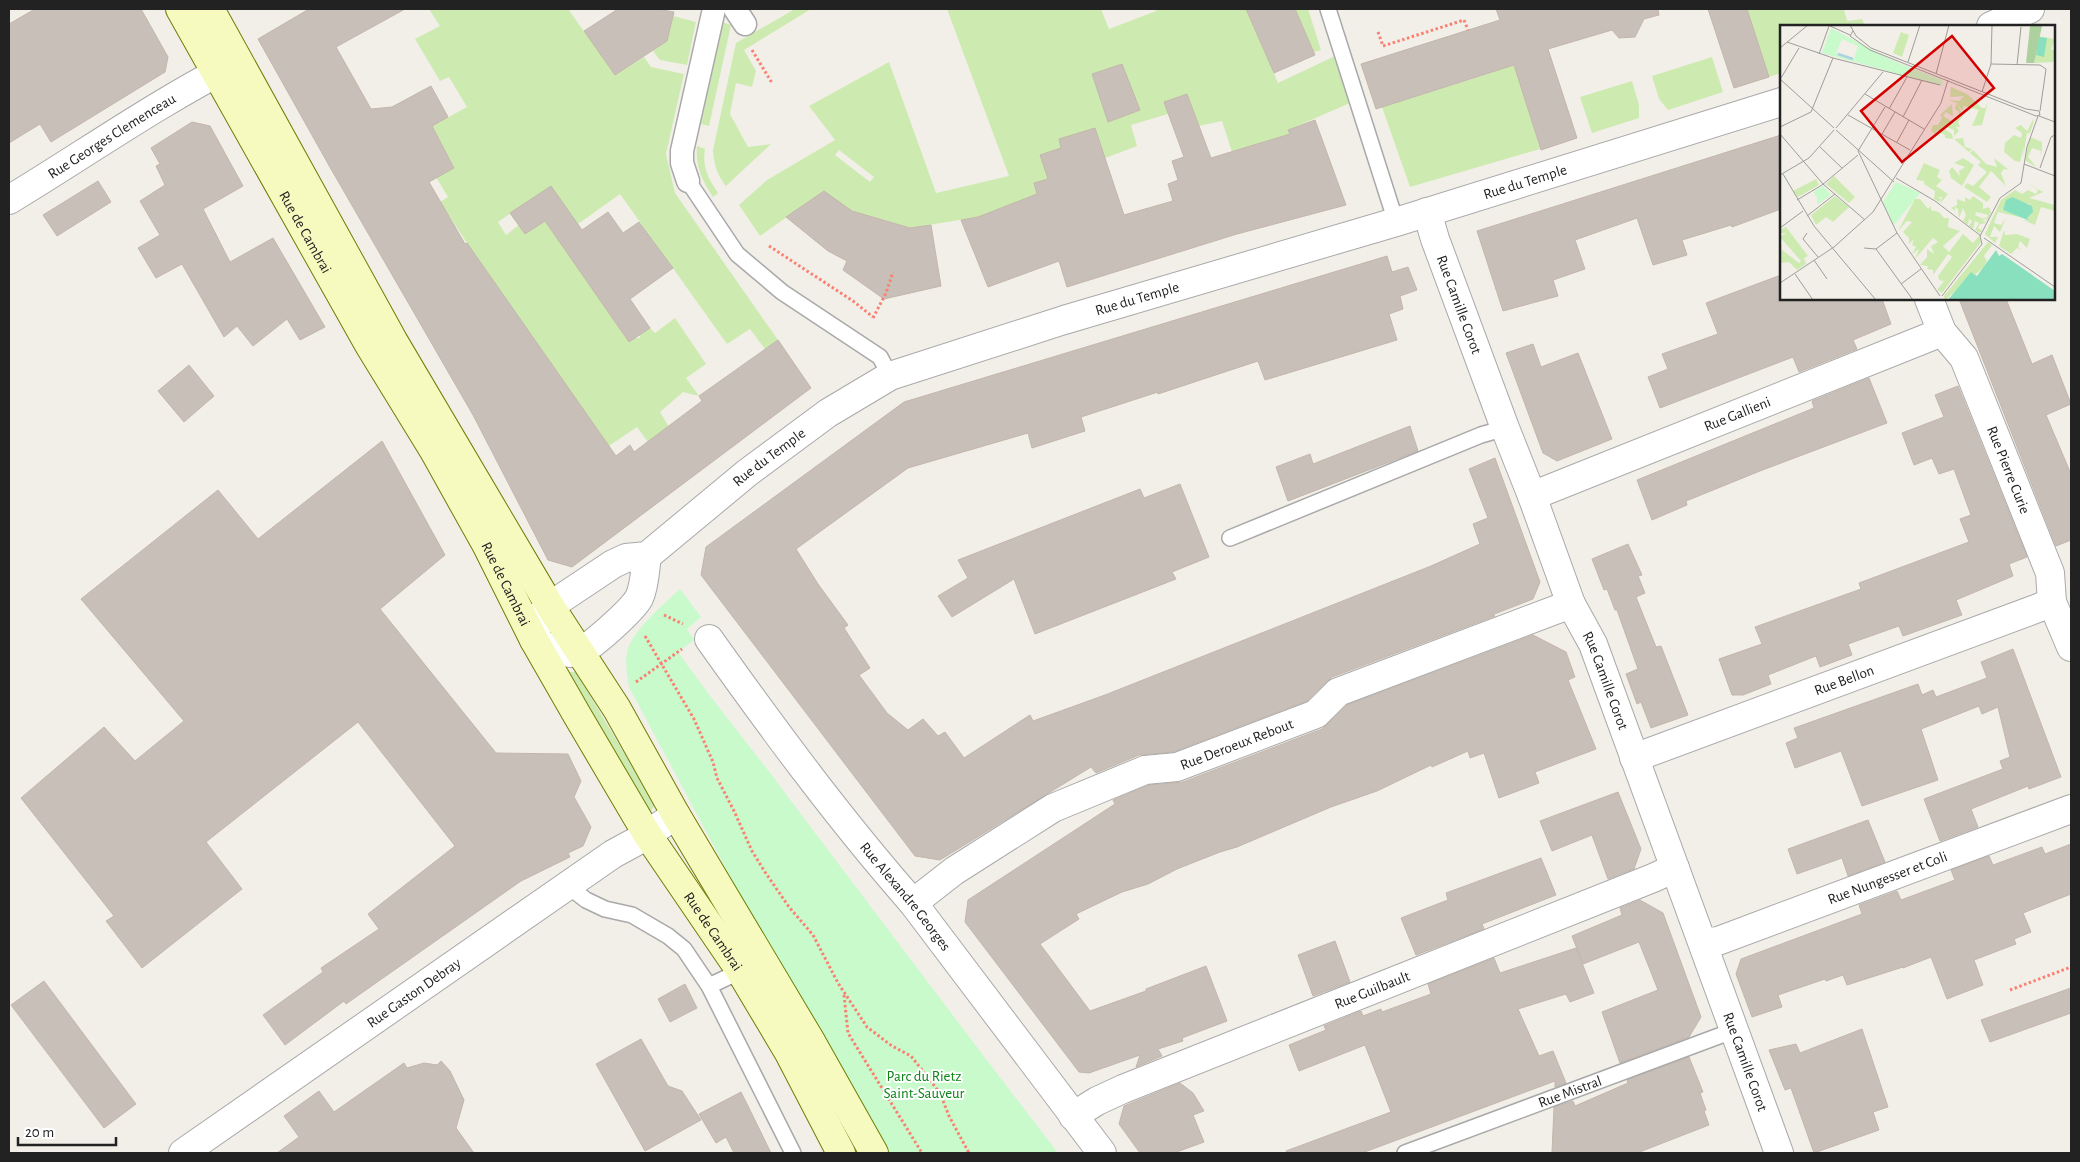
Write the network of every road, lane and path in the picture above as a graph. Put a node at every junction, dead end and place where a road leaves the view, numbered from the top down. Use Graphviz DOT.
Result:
graph roads {
  1 [pos="180,9"];
  2 [pos="210,9"];
  3 [pos="714,9"];
  4 [pos="1328,9"];
  5 [pos="2030,9"];
  6 [pos="740,16"];
  7 [pos="1992,25"];
  8 [pos="1468,30"];
  9 [pos="1378,32"];
  10 [pos="228,67"];
  11 [pos="772,83"];
  12 [pos="1780,102"];
  13 [pos="688,181"];
  14 [pos="9,200"];
  15 [pos="1427,212"];
  16 [pos="1396,222"];
  17 [pos="765,243"];
  18 [pos="1930,300"];
  19 [pos="874,317"];
  20 [pos="1942,332"];
  21 [pos="890,376"];
  22 [pos="1504,428"];
  23 [pos="1532,496"];
  24 [pos="1230,538"];
  25 [pos="648,556"];
  26 [pos="2052,602"];
  27 [pos="1571,604"];
  28 [pos="550,606"];
  29 [pos="640,629"];
  30 [pos="709,639"];
  31 [pos="534,640"];
  32 [pos="2071,647"];
  33 [pos="579,652"];
  34 [pos="662,664"];
  35 [pos="629,687"];
  36 [pos="1634,758"];
  37 [pos="2071,809"];
  38 [pos="676,816"];
  39 [pos="647,834"];
  40 [pos="1675,868"];
  41 [pos="568,886"];
  42 [pos="913,903"];
  43 [pos="1703,944"];
  44 [pos="2071,967"];
  45 [pos="739,969"];
  46 [pos="709,986"];
  47 [pos="2010,990"];
  48 [pos="843,993"];
  49 [pos="1735,1030"];
  50 [pos="1072,1116"];
  51 [pos="183,1153"];
  52 [pos="793,1153"];
  53 [pos="841,1153"];
  54 [pos="874,1153"];
  55 [pos="922,1153"];
  56 [pos="969,1153"];
  57 [pos="1102,1153"];
  58 [pos="1405,1153"];
  59 [pos="1779,1153"];
  1 -- 10 [label="main road, Rue de Cambrai"];
  2 -- 10 [label="main road, Rue de Cambrai"];
  3 -- 13 [label="street"];
  4 -- 16 [label="lane"];
  5 -- 7 [label="street"];
  6 -- 11 [label="path"];
  8 -- 9 [label="path"];
  10 -- 14 [label="street, Rue Georges Clemenceau"];
  10 -- 28 [label="main road, Rue de Cambrai"];
  10 -- 31 [label="main road, Rue de Cambrai"];
  12 -- 15 [label="street, Rue du Temple"];
  13 -- 21 [label="lane"];
  15 -- 16 [label="street, Rue du Temple"];
  15 -- 22 [label="street, Rue Camille Corot"];
  16 -- 21 [label="street, Rue du Temple"];
  17 -- 19 [label="path"];
  18 -- 20 [label="street, Rue Pierre Curie"];
  20 -- 23 [label="street, Rue Gallieni"];
  20 -- 26 [label="street, Rue Pierre Curie"];
  21 -- 25 [label="street, Rue du Temple"];
  22 -- 23 [label="street, Rue Camille Corot"];
  22 -- 24 [label="lane"];
  23 -- 27 [label="street, Rue Camille Corot"];
  25 -- 28 [label="street"];
  25 -- 33 [label="street"];
  26 -- 32 [label="street, Rue Pierre Curie"];
  26 -- 36 [label="street, Rue Bellon"];
  27 -- 36 [label="street, Rue Camille Corot"];
  27 -- 42 [label="street, Rue Deroeux Rebout"];
  28 -- 31 [label="street"];
  28 -- 33 [label="main road, Rue de Cambrai"];
  29 -- 34 [label="path"];
  30 -- 42 [label="street, Rue Alexandre Georges"];
  31 -- 33 [label="street"];
  31 -- 39 [label="main road, Rue de Cambrai"];
  33 -- 38 [label="main road, Rue de Cambrai"];
  34 -- 35 [label="path"];
  34 -- 48 [label="path"];
  36 -- 40 [label="street, Rue Camille Corot"];
  37 -- 43 [label="street, Rue Nungesser et Coli"];
  38 -- 39 [label="street, Rue Gaston Debray"];
  38 -- 54 [label="main road, Rue de Cambrai"];
  39 -- 41 [label="street, Rue Gaston Debray"];
  39 -- 45 [label="main road, Rue de Cambrai"];
  40 -- 43 [label="street, Rue Camille Corot"];
  40 -- 50 [label="street, Rue Guilbault"];
  41 -- 46 [label="lane"];
  41 -- 51 [label="street, Rue Gaston Debray"];
  42 -- 50 [label="street, Rue Alexandre Georges"];
  43 -- 49 [label="street, Rue Camille Corot"];
  44 -- 47 [label="path"];
  45 -- 46 [label="lane"];
  45 -- 53 [label="main road, Rue de Cambrai"];
  46 -- 52 [label="lane"];
  48 -- 55 [label="path"];
  48 -- 56 [label="path"];
  49 -- 58 [label="lane, Rue Mistral"];
  49 -- 59 [label="street, Rue Camille Corot"];
  50 -- 57 [label="street, Rue Alexandre Georges"];
}
